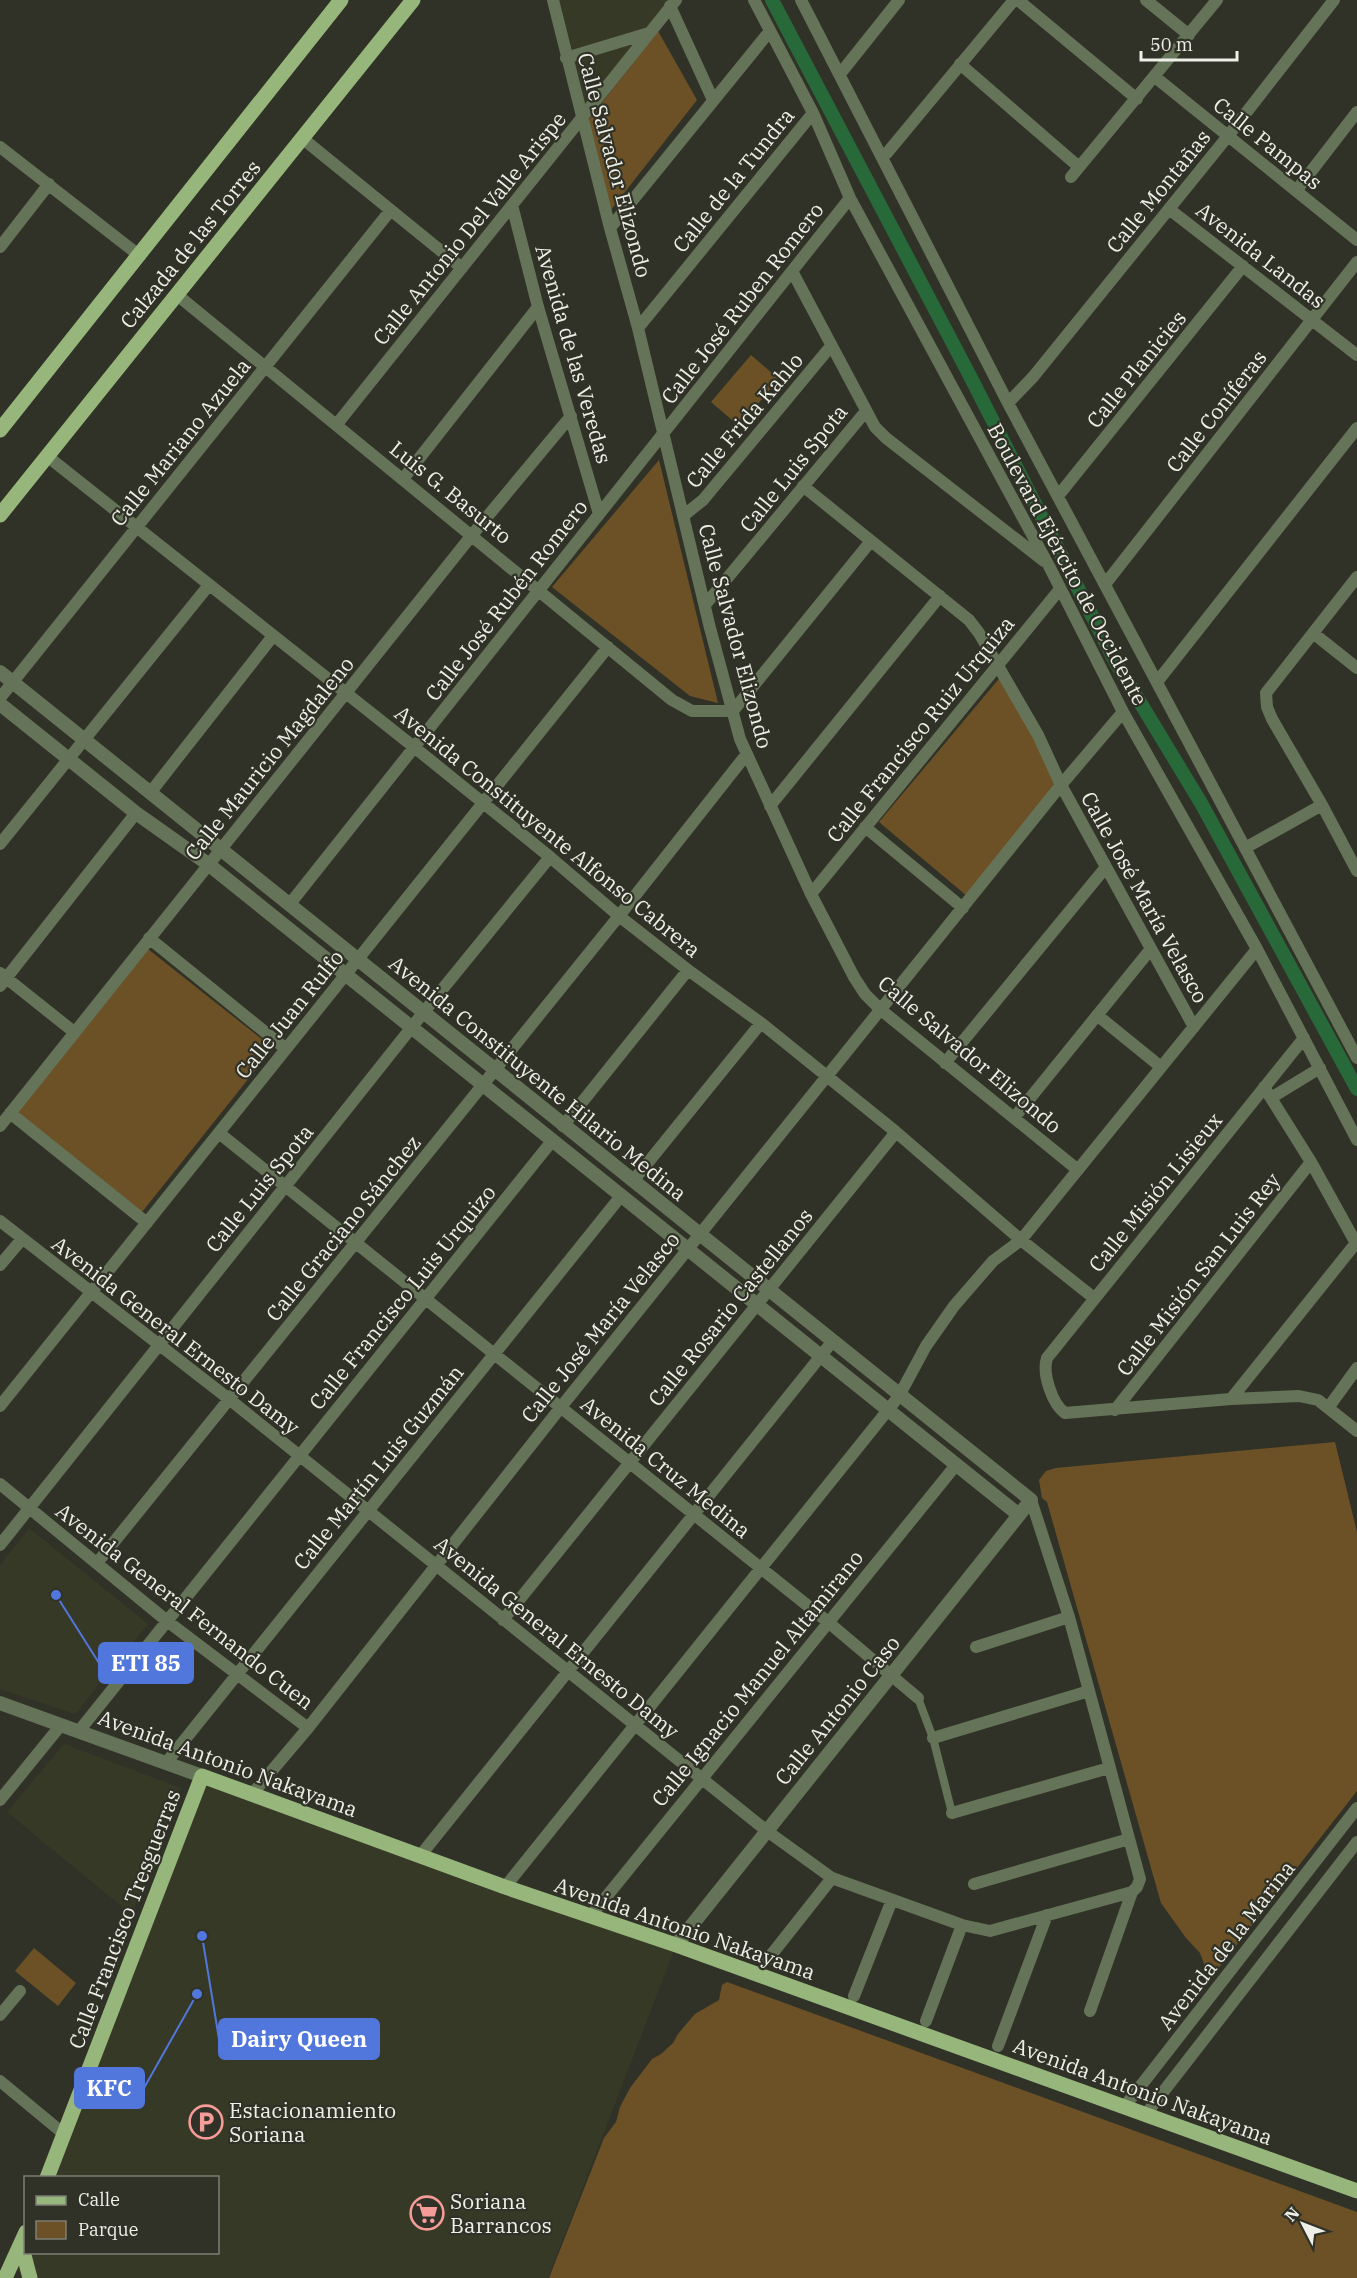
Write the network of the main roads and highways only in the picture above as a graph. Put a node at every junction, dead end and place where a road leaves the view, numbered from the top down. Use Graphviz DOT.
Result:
graph roads {
  1 [pos="341,0"];
  2 [pos="413,0"];
  3 [pos="2,423"];
  4 [pos="0,515"];
  5 [pos="202,1776"];
  6 [pos="48,2176"];
  7 [pos="1357,2191"];
  8 [pos="23,2238"];
  9 [pos="27,2254"];
  10 [pos="5,2270"];
  11 [pos="32,2277"];
  1 -- 3 [label="main road, Calzada de las Torres"];
  2 -- 4 [label="main road, Calzada de las Torres"];
  5 -- 6 [label="main road, Calle Francisco Tresguerras"];
  5 -- 7 [label="main road, Avenida Antonio Nakayama"];
  8 -- 10 [label="main road"];
  9 -- 11 [label="main road"];
  10 -- 11 [label="main road"];
}
